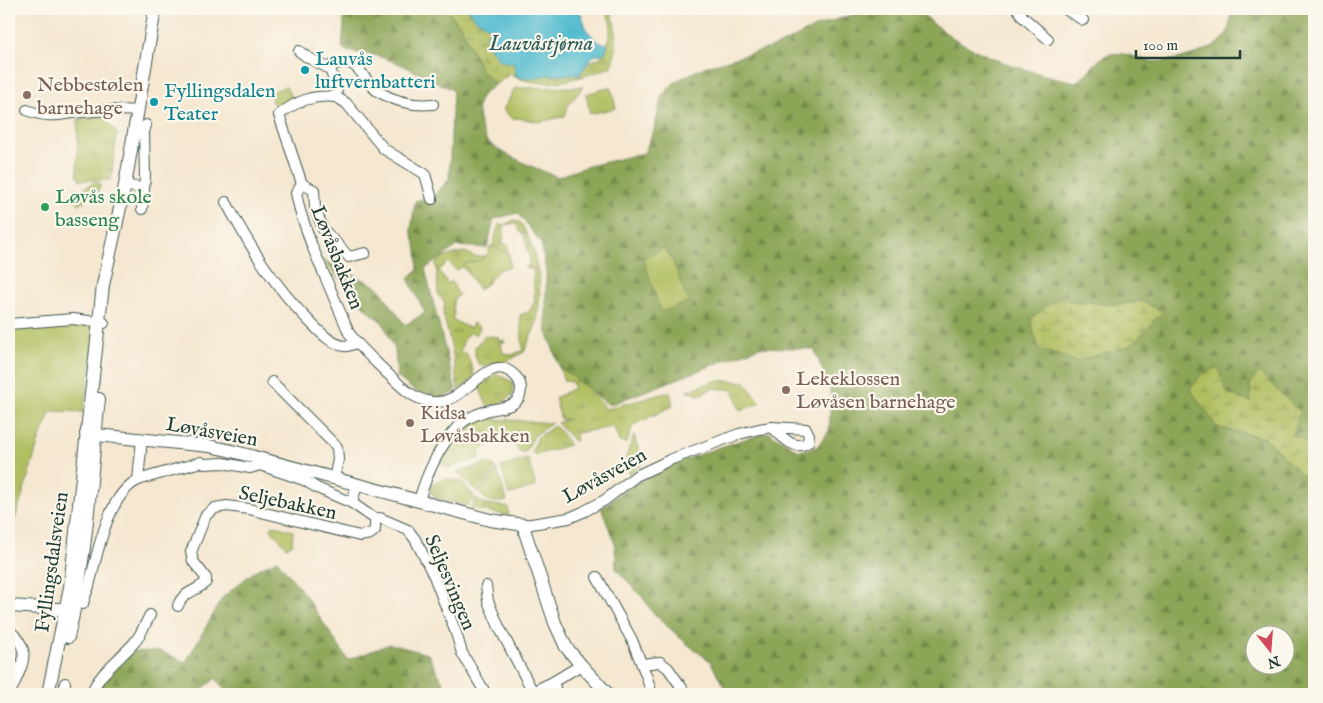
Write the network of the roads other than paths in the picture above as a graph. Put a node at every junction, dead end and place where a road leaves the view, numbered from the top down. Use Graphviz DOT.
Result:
graph roads {
  1 [pos="155,9"];
  2 [pos="1018,9"];
  3 [pos="1065,9"];
  4 [pos="1082,20"];
  5 [pos="1048,39"];
  6 [pos="299,51"];
  7 [pos="330,69"];
  8 [pos="336,97"];
  9 [pos="433,104"];
  10 [pos="27,110"];
  11 [pos="137,111"];
  12 [pos="146,125"];
  13 [pos="302,184"];
  14 [pos="125,185"];
  15 [pos="144,189"];
  16 [pos="432,199"];
  17 [pos="226,202"];
  18 [pos="142,209"];
  19 [pos="365,253"];
  20 [pos="101,323"];
  21 [pos="9,324"];
  22 [pos="356,343"];
  23 [pos="272,382"];
  24 [pos="772,427"];
  25 [pos="92,437"];
  26 [pos="142,439"];
  27 [pos="334,478"];
  28 [pos="138,480"];
  29 [pos="357,484"];
  30 [pos="419,501"];
  31 [pos="352,503"];
  32 [pos="375,519"];
  33 [pos="525,525"];
  34 [pos="597,578"];
  35 [pos="486,586"];
  36 [pos="9,606"];
  37 [pos="178,606"];
  38 [pos="74,608"];
  39 [pos="150,615"];
  40 [pos="9,630"];
  41 [pos="642,664"];
  42 [pos="581,665"];
  43 [pos="553,682"];
  44 [pos="682,688"];
  45 [pos="9,693"];
  46 [pos="531,693"];
  47 [pos="48,694"];
  48 [pos="56,694"];
  49 [pos="91,694"];
  50 [pos="486,694"];
  51 [pos="557,694"];
  52 [pos="608,694"];
  53 [pos="652,694"];
  1 -- 11 [label="main road, Fyllingsdalsveien"];
  2 -- 5 [label="street"];
  3 -- 4 [label="street"];
  6 -- 7 [label="street"];
  7 -- 8 [label="street"];
  7 -- 9 [label="street"];
  8 -- 13 [label="street, Løvåsbakken"];
  8 -- 16 [label="street"];
  10 -- 11 [label="street"];
  11 -- 14 [label="main road, Fyllingsdalsveien"];
  12 -- 15 [label="street"];
  13 -- 19 [label="street, Løvåsbakken"];
  13 -- 22 [label="street, Løvåsbakken"];
  14 -- 15 [label="street"];
  14 -- 20 [label="main road, Fyllingsdalsveien"];
  15 -- 18 [label="street"];
  17 -- 22 [label="street"];
  20 -- 21 [label="street"];
  20 -- 25 [label="main road, Fyllingsdalsveien"];
  22 -- 30 [label="street, Løvåsbakken"];
  23 -- 27 [label="street"];
  24 -- 33 [label="street, Løvåsveien"];
  25 -- 26 [label="main road, Løvåsveien"];
  25 -- 38 [label="main road, Fyllingsdalsveien"];
  26 -- 27 [label="main road, Løvåsveien"];
  26 -- 28 [label="street, Løvåsveien"];
  27 -- 29 [label="main road, Løvåsveien"];
  28 -- 31 [label="street, Løvåsveien"];
  28 -- 38 [label="street, Løvåsveien"];
  29 -- 30 [label="main road, Løvåsveien"];
  29 -- 31 [label="street"];
  30 -- 33 [label="main road, Løvåsveien"];
  31 -- 32 [label="street, Seljesvingen"];
  32 -- 37 [label="street, Seljebakken"];
  32 -- 50 [label="street, Seljesvingen"];
  33 -- 42 [label="main road"];
  34 -- 41 [label="street"];
  35 -- 46 [label="street, Seljesvingen"];
  36 -- 38 [label="main road"];
  38 -- 47 [label="main road, Fyllingsdalsveien"];
  38 -- 48 [label="main road, Fyllingsdalsveien"];
  39 -- 49 [label="street"];
  40 -- 45 [label="street"];
  41 -- 44 [label="street"];
  41 -- 53 [label="street"];
  42 -- 43 [label="street, Seljesvingen"];
  42 -- 52 [label="main road"];
  43 -- 46 [label="street, Seljesvingen"];
  43 -- 51 [label="street"];
}
